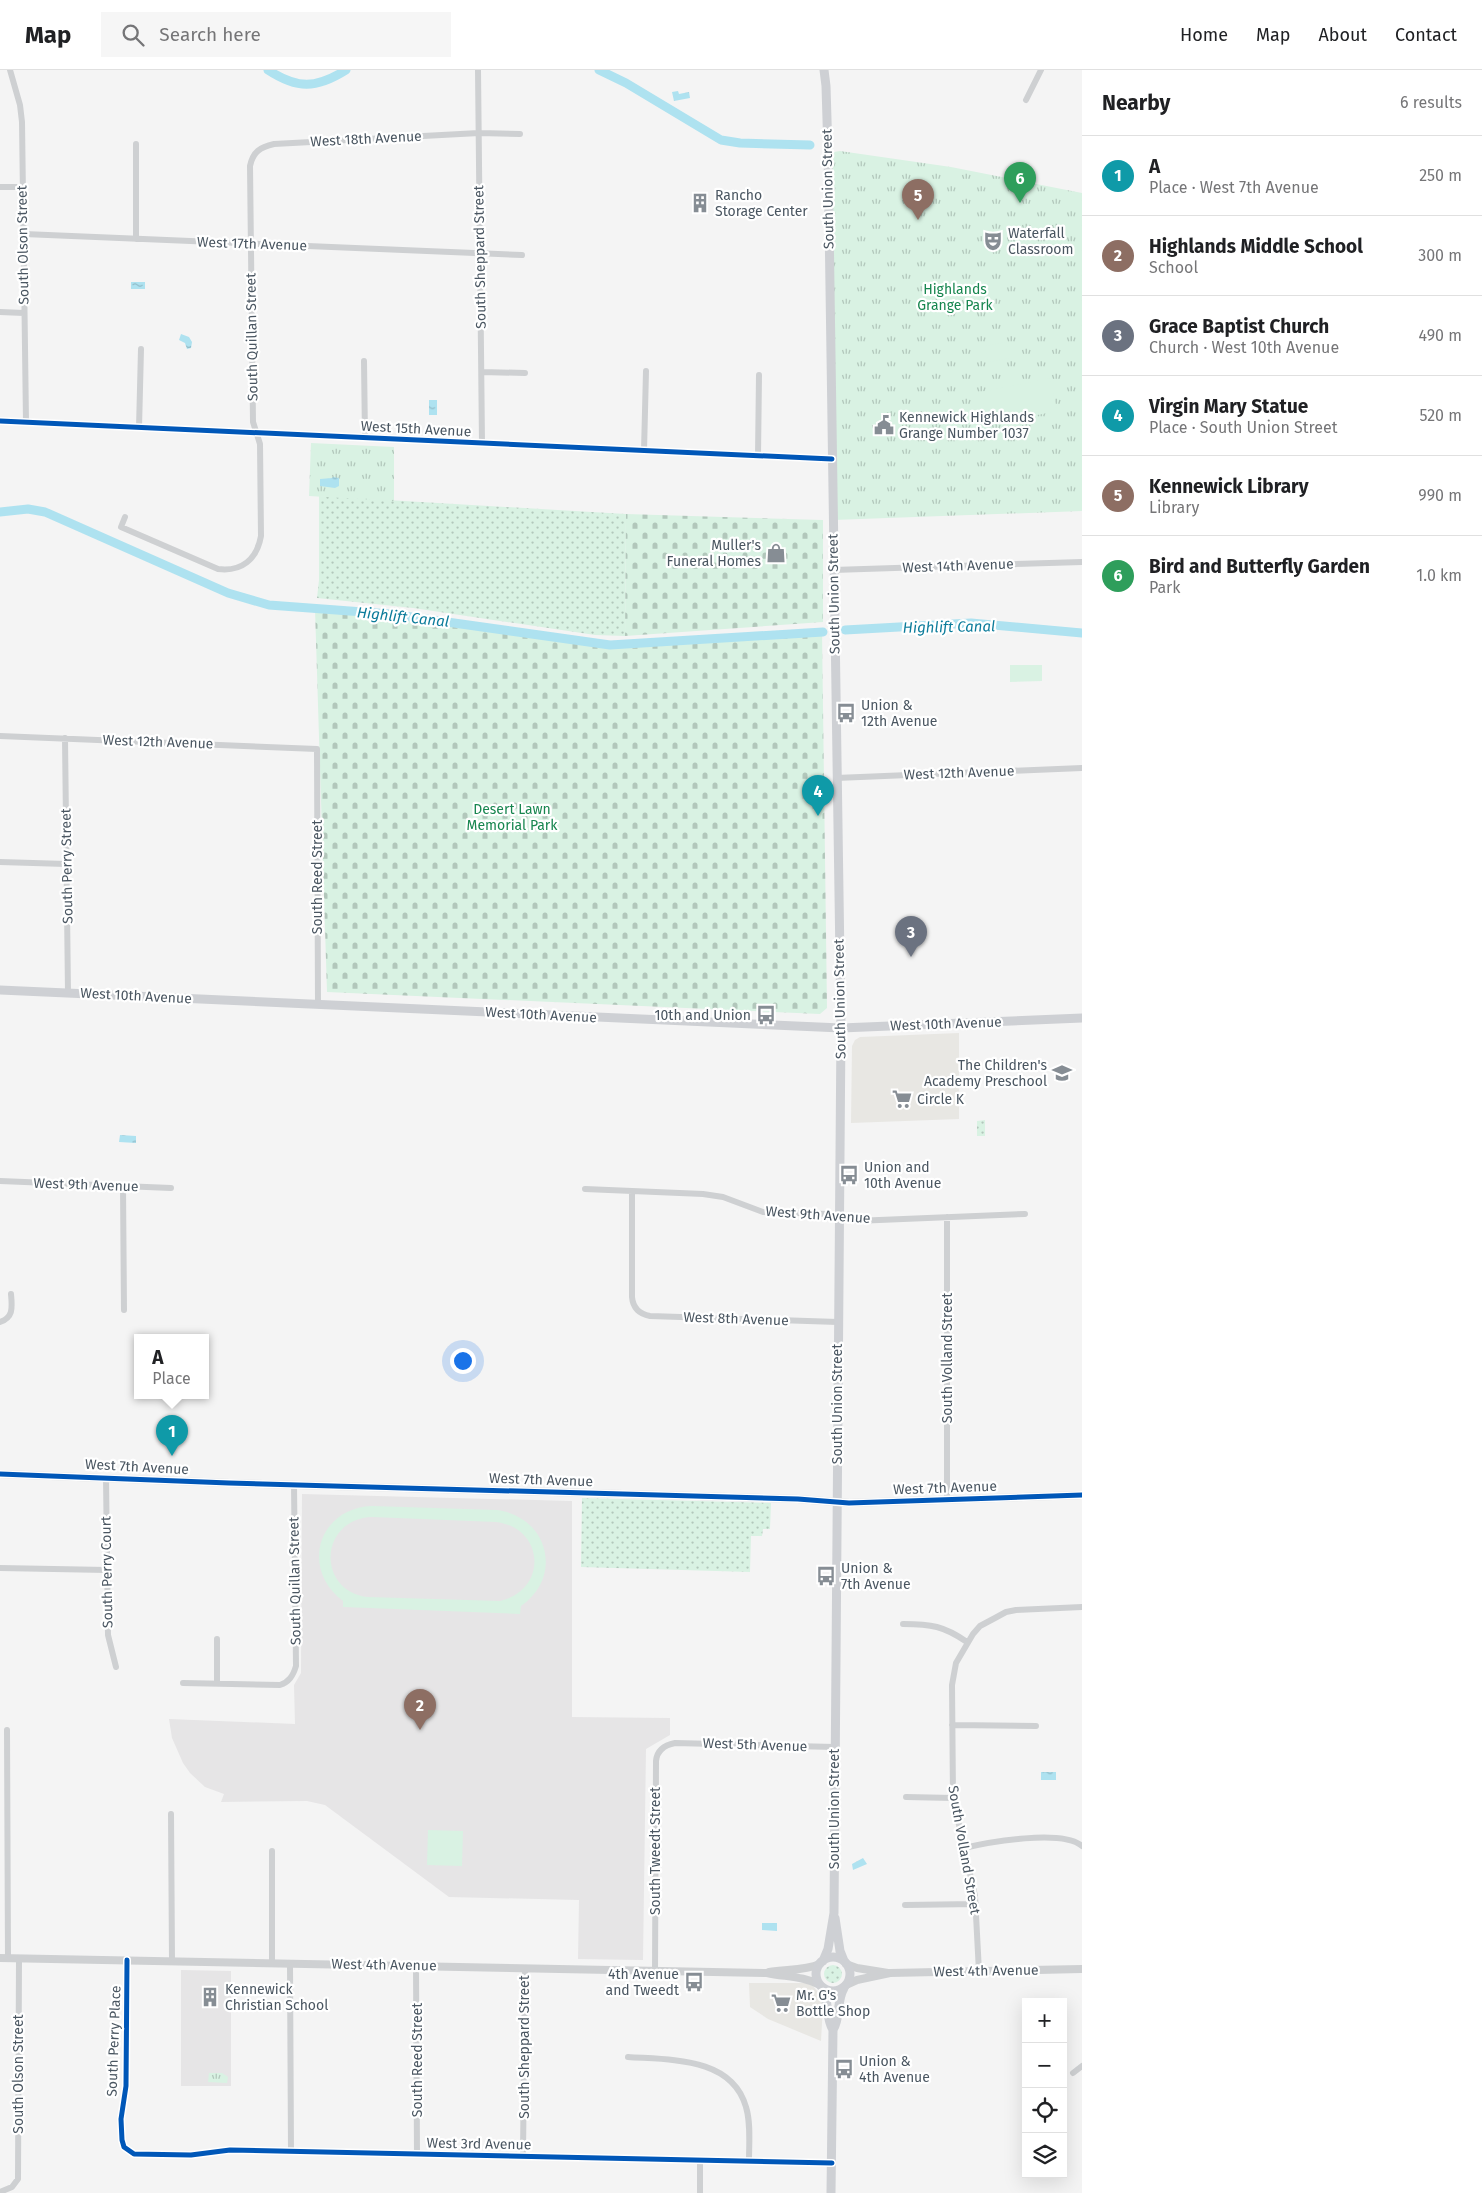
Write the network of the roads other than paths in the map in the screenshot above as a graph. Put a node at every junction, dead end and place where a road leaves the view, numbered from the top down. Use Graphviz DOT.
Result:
graph roads {
  1 [pos="10,70"];
  2 [pos="478,70"];
  3 [pos="824,70"];
  4 [pos="828,70"];
  5 [pos="1041,70"];
  6 [pos="826,86"];
  7 [pos="1026,100"];
  8 [pos="479,133"];
  9 [pos="520,134"];
  10 [pos="136,144"];
  11 [pos="256,152"];
  12 [pos="0,187"];
  13 [pos="22,187"];
  14 [pos="24,234"];
  15 [pos="136,239"];
  16 [pos="251,244"];
  17 [pos="480,253"];
  18 [pos="522,255"];
  19 [pos="0,312"];
  20 [pos="24,313"];
  21 [pos="141,348"];
  22 [pos="364,361"];
  23 [pos="646,371"];
  24 [pos="482,372"];
  25 [pos="525,373"];
  26 [pos="758,375"];
  27 [pos="0,421"];
  28 [pos="26,422"];
  29 [pos="139,428"];
  30 [pos="257,433"];
  31 [pos="365,438"];
  32 [pos="482,443"];
  33 [pos="644,451"];
  34 [pos="758,456"];
  35 [pos="832,459"];
  36 [pos="126,518"];
  37 [pos="1082,562"];
  38 [pos="833,570"];
  39 [pos="0,736"];
  40 [pos="65,738"];
  41 [pos="317,749"];
  42 [pos="1082,768"];
  43 [pos="836,778"];
  44 [pos="0,862"];
  45 [pos="66,864"];
  46 [pos="0,990"];
  47 [pos="68,993"];
  48 [pos="318,1004"];
  49 [pos="1082,1018"];
  50 [pos="841,1028"];
  51 [pos="0,1181"];
  52 [pos="123,1186"];
  53 [pos="171,1188"];
  54 [pos="585,1189"];
  55 [pos="632,1191"];
  56 [pos="1025,1214"];
  57 [pos="838,1217"];
  58 [pos="947,1217"];
  59 [pos="11,1294"];
  60 [pos="124,1310"];
  61 [pos="0,1322"];
  62 [pos="838,1322"];
  63 [pos="0,1474"];
  64 [pos="106,1477"];
  65 [pos="294,1484"];
  66 [pos="1082,1495"];
  67 [pos="947,1499"];
  68 [pos="837,1502"];
  69 [pos="0,1568"];
  70 [pos="107,1570"];
  71 [pos="1082,1607"];
  72 [pos="904,1624"];
  73 [pos="217,1639"];
  74 [pos="967,1642"];
  75 [pos="116,1667"];
  76 [pos="183,1683"];
  77 [pos="217,1684"];
  78 [pos="952,1725"];
  79 [pos="1036,1726"];
  80 [pos="7,1730"];
  81 [pos="675,1743"];
  82 [pos="835,1747"];
  83 [pos="906,1797"];
  84 [pos="953,1798"];
  85 [pos="171,1814"];
  86 [pos="4,1832"];
  87 [pos="1082,1846"];
  88 [pos="964,1848"];
  89 [pos="272,1851"];
  90 [pos="976,1904"];
  91 [pos="905,1906"];
  92 [pos="834,1913"];
  93 [pos="4,1958"];
  94 [pos="19,1958"];
  95 [pos="127,1960"];
  96 [pos="172,1961"];
  97 [pos="821,1962"];
  98 [pos="845,1962"];
  99 [pos="272,1963"];
  100 [pos="290,1964"];
  101 [pos="416,1966"];
  102 [pos="525,1968"];
  103 [pos="1082,1969"];
  104 [pos="655,1971"];
  105 [pos="979,1972"];
  106 [pos="767,1973"];
  107 [pos="890,1974"];
  108 [pos="821,1986"];
  109 [pos="845,1986"];
  110 [pos="833,2030"];
  111 [pos="628,2057"];
  112 [pos="1082,2066"];
  113 [pos="1073,2073"];
  114 [pos="128,2151"];
  115 [pos="291,2152"];
  116 [pos="417,2154"];
  117 [pos="523,2156"];
  118 [pos="700,2160"];
  119 [pos="749,2161"];
  120 [pos="832,2163"];
  121 [pos="0,2192"];
  122 [pos="700,2193"];
  123 [pos="831,2193"];
  1 -- 13 [label="street, South Olson Street"];
  2 -- 8 [label="street, South Sheppard Street"];
  3 -- 6 [label="main road, South Union Street"];
  4 -- 6 [label="main road, South Union Street"];
  5 -- 7 [label="street"];
  6 -- 35 [label="main road, South Union Street"];
  8 -- 9 [label="street, West 18th Avenue"];
  8 -- 11 [label="street, West 18th Avenue"];
  8 -- 17 [label="street, South Sheppard Street"];
  10 -- 15 [label="street"];
  11 -- 16 [label="street, South Quillan Street"];
  12 -- 13 [label="street"];
  13 -- 14 [label="street, South Olson Street"];
  14 -- 15 [label="street, West 17th Avenue"];
  14 -- 20 [label="street, South Olson Street"];
  15 -- 16 [label="street, West 17th Avenue"];
  16 -- 17 [label="street, West 17th Avenue"];
  16 -- 30 [label="street, South Quillan Street"];
  17 -- 18 [label="street, West 17th Avenue"];
  17 -- 24 [label="street, South Sheppard Street"];
  19 -- 20 [label="street"];
  20 -- 28 [label="street, South Olson Street"];
  21 -- 29 [label="street"];
  22 -- 31 [label="street"];
  23 -- 33 [label="street"];
  24 -- 25 [label="street"];
  24 -- 32 [label="street, South Sheppard Street"];
  26 -- 34 [label="street"];
  27 -- 28 [label="street, West 15th Avenue"];
  28 -- 29 [label="street, West 15th Avenue"];
  29 -- 30 [label="street, West 15th Avenue"];
  30 -- 31 [label="street, West 15th Avenue"];
  30 -- 36 [label="street, South Quillan Street"];
  31 -- 32 [label="street, West 15th Avenue"];
  32 -- 33 [label="street, West 15th Avenue"];
  33 -- 34 [label="street, West 15th Avenue"];
  34 -- 35 [label="street, West 15th Avenue"];
  35 -- 38 [label="main road, South Union Street"];
  37 -- 38 [label="street, West 14th Avenue"];
  38 -- 43 [label="main road, South Union Street"];
  39 -- 40 [label="street, West 12th Avenue"];
  40 -- 41 [label="street, West 12th Avenue"];
  40 -- 45 [label="street, South Perry Street"];
  41 -- 48 [label="street, South Reed Street"];
  42 -- 43 [label="street, West 12th Avenue"];
  43 -- 50 [label="main road, South Union Street"];
  44 -- 45 [label="street"];
  45 -- 47 [label="street, South Perry Street"];
  46 -- 47 [label="main road, West 10th Avenue"];
  47 -- 48 [label="main road, West 10th Avenue"];
  48 -- 50 [label="main road, West 10th Avenue"];
  49 -- 50 [label="main road, West 10th Avenue"];
  50 -- 57 [label="main road, South Union Street"];
  51 -- 52 [label="street, West 9th Avenue"];
  52 -- 53 [label="street, West 9th Avenue"];
  52 -- 60 [label="street"];
  54 -- 55 [label="street, West 9th Avenue"];
  55 -- 57 [label="street, West 9th Avenue"];
  55 -- 62 [label="street, West 8th Avenue"];
  56 -- 58 [label="street, West 9th Avenue"];
  57 -- 58 [label="street, West 9th Avenue"];
  57 -- 62 [label="main road, South Union Street"];
  58 -- 67 [label="street, South Volland Street"];
  59 -- 61 [label="street"];
  62 -- 68 [label="main road, South Union Street"];
  63 -- 64 [label="street, West 7th Avenue"];
  64 -- 65 [label="street, West 7th Avenue"];
  64 -- 70 [label="street, South Perry Court"];
  65 -- 68 [label="street, West 7th Avenue"];
  65 -- 77 [label="street, South Quillan Street"];
  66 -- 67 [label="street, West 7th Avenue"];
  67 -- 68 [label="street, West 7th Avenue"];
  68 -- 82 [label="main road, South Union Street"];
  69 -- 70 [label="street"];
  70 -- 75 [label="street, South Perry Court"];
  71 -- 74 [label="street, South Volland Street"];
  72 -- 74 [label="street"];
  73 -- 77 [label="street"];
  74 -- 78 [label="street, South Volland Street"];
  76 -- 77 [label="street"];
  78 -- 79 [label="street"];
  78 -- 84 [label="street, South Volland Street"];
  80 -- 86 [label="street"];
  81 -- 82 [label="street, West 5th Avenue"];
  81 -- 104 [label="street, South Tweedt Street"];
  82 -- 92 [label="main road, South Union Street"];
  83 -- 84 [label="street"];
  84 -- 88 [label="street, South Volland Street"];
  85 -- 96 [label="street"];
  86 -- 93 [label="street"];
  87 -- 88 [label="street"];
  88 -- 90 [label="street, South Volland Street"];
  89 -- 99 [label="street"];
  90 -- 91 [label="street"];
  90 -- 105 [label="street, South Volland Street"];
  92 -- 97 [label="main road, South Union Street"];
  92 -- 98 [label="main road, South Union Street"];
  93 -- 94 [label="street, West 4th Avenue"];
  94 -- 95 [label="street, West 4th Avenue"];
  94 -- 121 [label="street, South Olson Street"];
  95 -- 96 [label="street, West 4th Avenue"];
  95 -- 114 [label="street, South Perry Place"];
  96 -- 99 [label="street, West 4th Avenue"];
  97 -- 98 [label="main road"];
  97 -- 106 [label="street, West 4th Avenue"];
  97 -- 108 [label="main road"];
  98 -- 107 [label="street, West 4th Avenue"];
  98 -- 109 [label="main road"];
  99 -- 100 [label="street, West 4th Avenue"];
  100 -- 101 [label="street, West 4th Avenue"];
  100 -- 115 [label="street"];
  101 -- 102 [label="street, West 4th Avenue"];
  101 -- 116 [label="street, South Reed Street"];
  102 -- 104 [label="street, West 4th Avenue"];
  102 -- 117 [label="street, South Sheppard Street"];
  103 -- 105 [label="street, West 4th Avenue"];
  104 -- 106 [label="street, West 4th Avenue"];
  105 -- 107 [label="street, West 4th Avenue"];
  106 -- 108 [label="street, West 4th Avenue"];
  107 -- 109 [label="street, West 4th Avenue"];
  108 -- 109 [label="main road"];
  108 -- 110 [label="main road"];
  109 -- 110 [label="main road"];
  110 -- 120 [label="main road"];
  111 -- 119 [label="street"];
  112 -- 113 [label="street"];
  114 -- 115 [label="street, West 3rd Avenue"];
  115 -- 116 [label="street, West 3rd Avenue"];
  116 -- 117 [label="street, West 3rd Avenue"];
  117 -- 118 [label="street, West 3rd Avenue"];
  118 -- 119 [label="street, West 3rd Avenue"];
  118 -- 122 [label="street"];
  119 -- 120 [label="street, West 3rd Avenue"];
  120 -- 123 [label="main road"];
}
